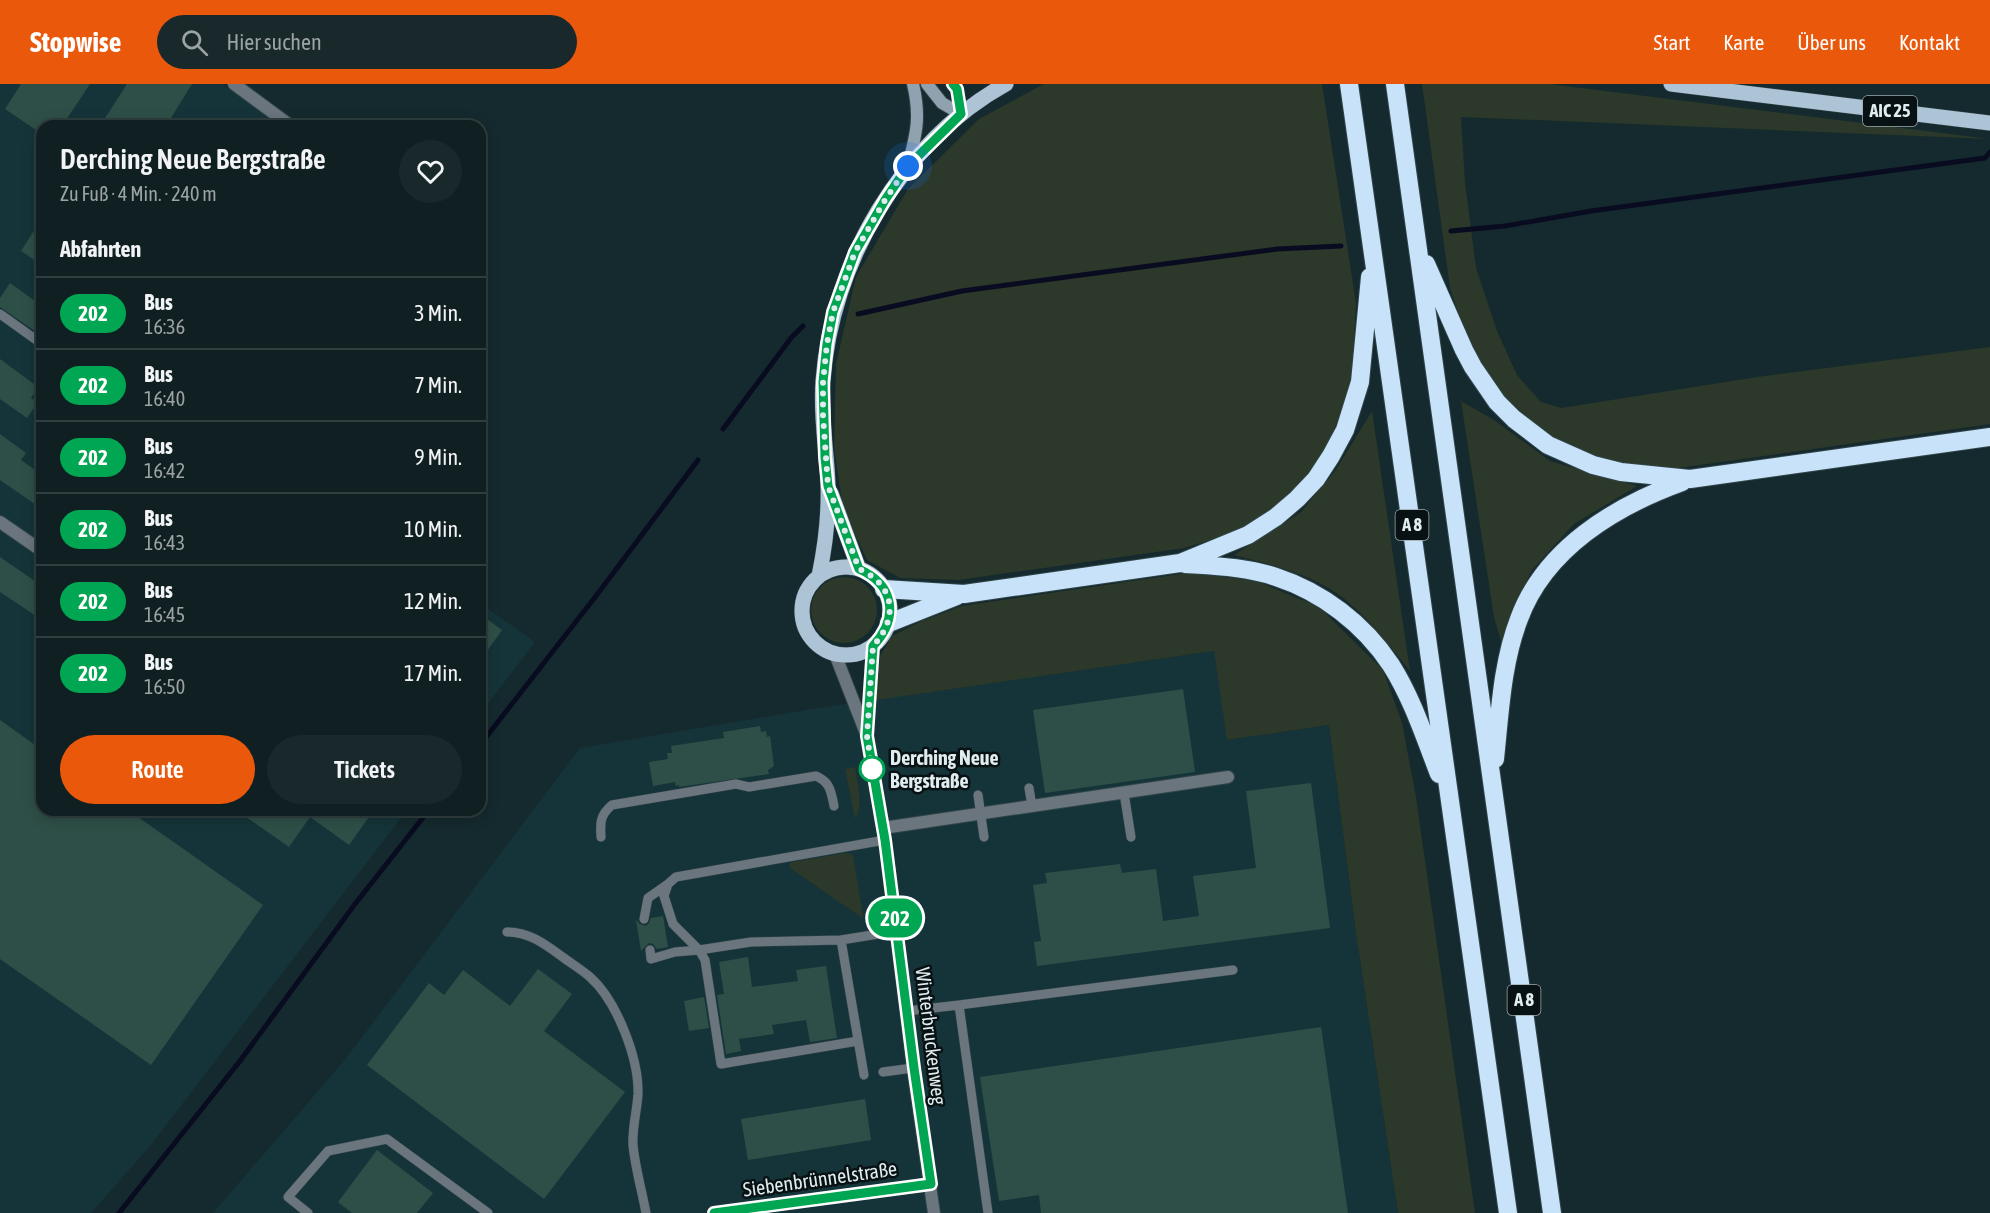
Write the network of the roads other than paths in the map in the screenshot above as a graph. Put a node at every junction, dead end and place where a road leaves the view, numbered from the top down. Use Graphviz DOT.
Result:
graph roads {
  1 [pos="234,84"];
  2 [pos="914,84"];
  3 [pos="927,84"];
  4 [pos="952,84"];
  5 [pos="1006,84"];
  6 [pos="1349,84"];
  7 [pos="1395,84"];
  8 [pos="1671,84"];
  9 [pos="961,114"];
  10 [pos="283,120"];
  11 [pos="1990,123"];
  12 [pos="908,166"];
  13 [pos="1416,240"];
  14 [pos="1373,247"];
  15 [pos="0,314"];
  16 [pos="36,340"];
  17 [pos="1990,437"];
  18 [pos="1690,479"];
  19 [pos="828,486"];
  20 [pos="0,522"];
  21 [pos="36,547"];
  22 [pos="1180,563"];
  23 [pos="859,569"];
  24 [pos="819,576"];
  25 [pos="884,589"];
  26 [pos="964,594"];
  27 [pos="889,622"];
  28 [pos="873,646"];
  29 [pos="835,654"];
  30 [pos="867,736"];
  31 [pos="1228,777"];
  32 [pos="1492,787"];
  33 [pos="1029,788"];
  34 [pos="1124,793"];
  35 [pos="978,795"];
  36 [pos="1450,803"];
  37 [pos="834,806"];
  38 [pos="1032,806"];
  39 [pos="981,814"];
  40 [pos="884,834"];
  41 [pos="601,837"];
  42 [pos="984,837"];
  43 [pos="1131,837"];
  44 [pos="668,884"];
  45 [pos="649,918"];
  46 [pos="897,931"];
  47 [pos="507,932"];
  48 [pos="841,940"];
  49 [pos="699,950"];
  50 [pos="656,952"];
  51 [pos="1233,970"];
  52 [pos="959,1005"];
  53 [pos="907,1011"];
  54 [pos="858,1041"];
  55 [pos="914,1068"];
  56 [pos="883,1072"];
  57 [pos="864,1075"];
  58 [pos="931,1184"];
  59 [pos="308,1213"];
  60 [pos="488,1213"];
  61 [pos="646,1213"];
  62 [pos="714,1213"];
  63 [pos="934,1213"];
  64 [pos="988,1213"];
  65 [pos="1508,1213"];
  66 [pos="1552,1213"];
  1 -- 10 [label="street"];
  2 -- 12 [label="main road"];
  3 -- 9 [label="main road"];
  4 -- 9 [label="main road"];
  5 -- 9 [label="main road"];
  6 -- 14 [label="highway, A 8"];
  7 -- 13 [label="highway, A 8"];
  8 -- 11 [label="main road, AIC 25"];
  9 -- 12 [label="main road"];
  12 -- 19 [label="main road"];
  13 -- 18 [label="highway"];
  13 -- 32 [label="highway, A 8"];
  14 -- 22 [label="highway"];
  14 -- 36 [label="highway, A 8"];
  15 -- 16 [label="lane"];
  17 -- 18 [label="highway"];
  18 -- 32 [label="highway"];
  19 -- 23 [label="main road"];
  19 -- 24 [label="main road"];
  20 -- 21 [label="street"];
  22 -- 26 [label="highway"];
  22 -- 36 [label="highway"];
  23 -- 24 [label="main road"];
  23 -- 25 [label="main road"];
  24 -- 29 [label="main road"];
  25 -- 26 [label="highway"];
  25 -- 27 [label="main road"];
  26 -- 27 [label="highway"];
  27 -- 28 [label="main road"];
  28 -- 29 [label="main road"];
  28 -- 30 [label="street, Winterbruckenweg"];
  29 -- 30 [label="street, Winterbruckenweg"];
  30 -- 40 [label="street, Winterbruckenweg"];
  31 -- 34 [label="street"];
  32 -- 66 [label="highway, A 8"];
  33 -- 38 [label="lane"];
  34 -- 38 [label="street"];
  34 -- 43 [label="lane"];
  35 -- 39 [label="lane"];
  36 -- 65 [label="highway, A 8"];
  37 -- 41 [label="lane"];
  38 -- 39 [label="street"];
  39 -- 40 [label="street"];
  39 -- 42 [label="lane"];
  40 -- 44 [label="lane"];
  40 -- 46 [label="street, Winterbruckenweg"];
  44 -- 45 [label="lane"];
  44 -- 49 [label="lane"];
  46 -- 48 [label="lane"];
  46 -- 53 [label="street, Winterbruckenweg"];
  47 -- 61 [label="lane"];
  48 -- 49 [label="lane"];
  48 -- 54 [label="lane"];
  49 -- 50 [label="lane"];
  49 -- 54 [label="lane"];
  51 -- 52 [label="lane"];
  52 -- 53 [label="lane"];
  52 -- 64 [label="lane"];
  53 -- 55 [label="street, Winterbruckenweg"];
  54 -- 57 [label="lane"];
  55 -- 56 [label="lane"];
  55 -- 58 [label="street, Winterbruckenweg"];
  58 -- 62 [label="street, Siebenbrünnelstraße"];
  58 -- 63 [label="street, Winterbruckenweg"];
  59 -- 60 [label="lane"];
}
